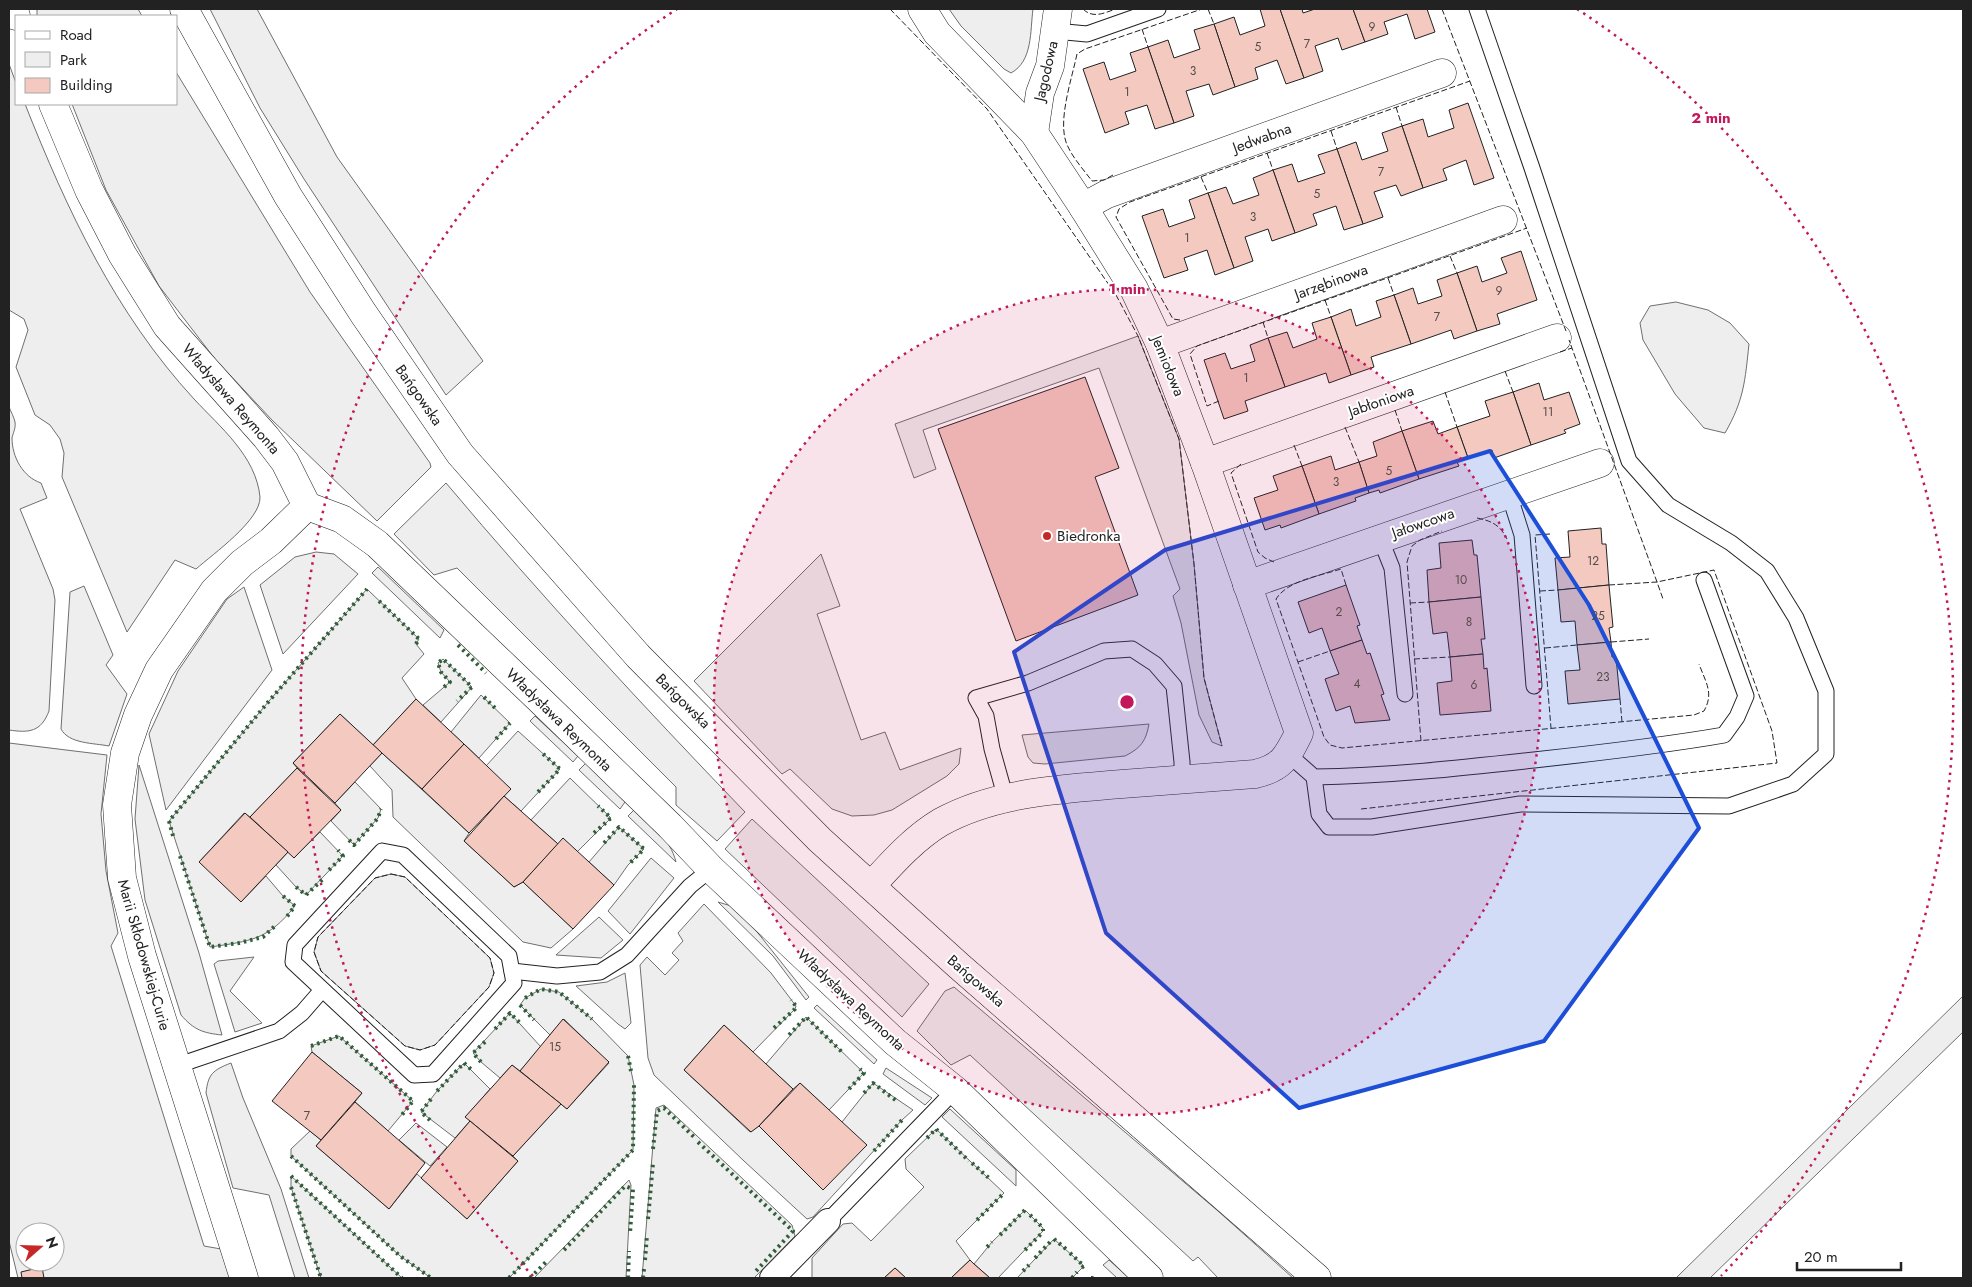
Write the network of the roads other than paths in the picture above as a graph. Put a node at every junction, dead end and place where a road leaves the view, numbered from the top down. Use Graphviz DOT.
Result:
graph roads {
  1 [pos="184,9"];
  2 [pos="922,9"];
  3 [pos="1158,9"];
  4 [pos="1477,9"];
  5 [pos="1056,20"];
  6 [pos="1442,73"];
  7 [pos="53,105"];
  8 [pos="1034,133"];
  9 [pos="1083,207"];
  10 [pos="1503,220"];
  11 [pos="1557,338"];
  12 [pos="1160,344"];
  13 [pos="1205,463"];
  14 [pos="1600,463"];
  15 [pos="1509,494"];
  16 [pos="307,506"];
  17 [pos="1380,538"];
  18 [pos="1704,580"];
  19 [pos="1248,585"];
  20 [pos="1534,686"];
  21 [pos="1405,694"];
  22 [pos="1280,762"];
  23 [pos="1314,777"];
  24 [pos="1182,779"];
  25 [pos="1006,799"];
  26 [pos="711,869"];
  27 [pos="871,886"];
  28 [pos="512,971"];
  29 [pos="322,990"];
  30 [pos="176,1066"];
  31 [pos="955,1090"];
  32 [pos="828,1221"];
  33 [pos="244,1278"];
  34 [pos="772,1278"];
  35 [pos="1149,1278"];
  36 [pos="1317,1278"];
  1 -- 27 [label="street, Bańgowska"];
  2 -- 8 [label="street, Jemiołowa"];
  3 -- 5 [label="lane"];
  4 -- 23 [label="lane"];
  5 -- 8 [label="street, Jagodowa"];
  6 -- 9 [label="street, Jedwabna"];
  7 -- 16 [label="street, Władysława Reymonta"];
  8 -- 9 [label="street, Jemiołowa"];
  9 -- 12 [label="street, Jemiołowa"];
  10 -- 12 [label="street, Jarzębinowa"];
  11 -- 13 [label="street, Jabłoniowa"];
  12 -- 13 [label="street, Jemiołowa"];
  13 -- 19 [label="street, Jemiołowa"];
  14 -- 15 [label="street, Jałowcowa"];
  15 -- 17 [label="street, Jałowcowa"];
  15 -- 20 [label="lane"];
  16 -- 26 [label="street, Władysława Reymonta"];
  16 -- 30 [label="street, Marii Skłodowskiej-Curie"];
  17 -- 19 [label="street, Jałowcowa"];
  17 -- 21 [label="lane"];
  18 -- 23 [label="lane"];
  19 -- 22 [label="street, Jemiołowa"];
  22 -- 23 [label="lane"];
  22 -- 24 [label="street"];
  24 -- 25 [label="street"];
  24 -- 25 [label="lane"];
  25 -- 27 [label="street"];
  26 -- 28 [label="lane"];
  26 -- 31 [label="street, Władysława Reymonta"];
  27 -- 36 [label="street, Bańgowska"];
  28 -- 29 [label="lane"];
  28 -- 29 [label="lane"];
  29 -- 30 [label="lane"];
  30 -- 33 [label="street, Marii Skłodowskiej-Curie"];
  31 -- 32 [label="lane"];
  31 -- 35 [label="street, Władysława Reymonta"];
  32 -- 34 [label="street"];
}
